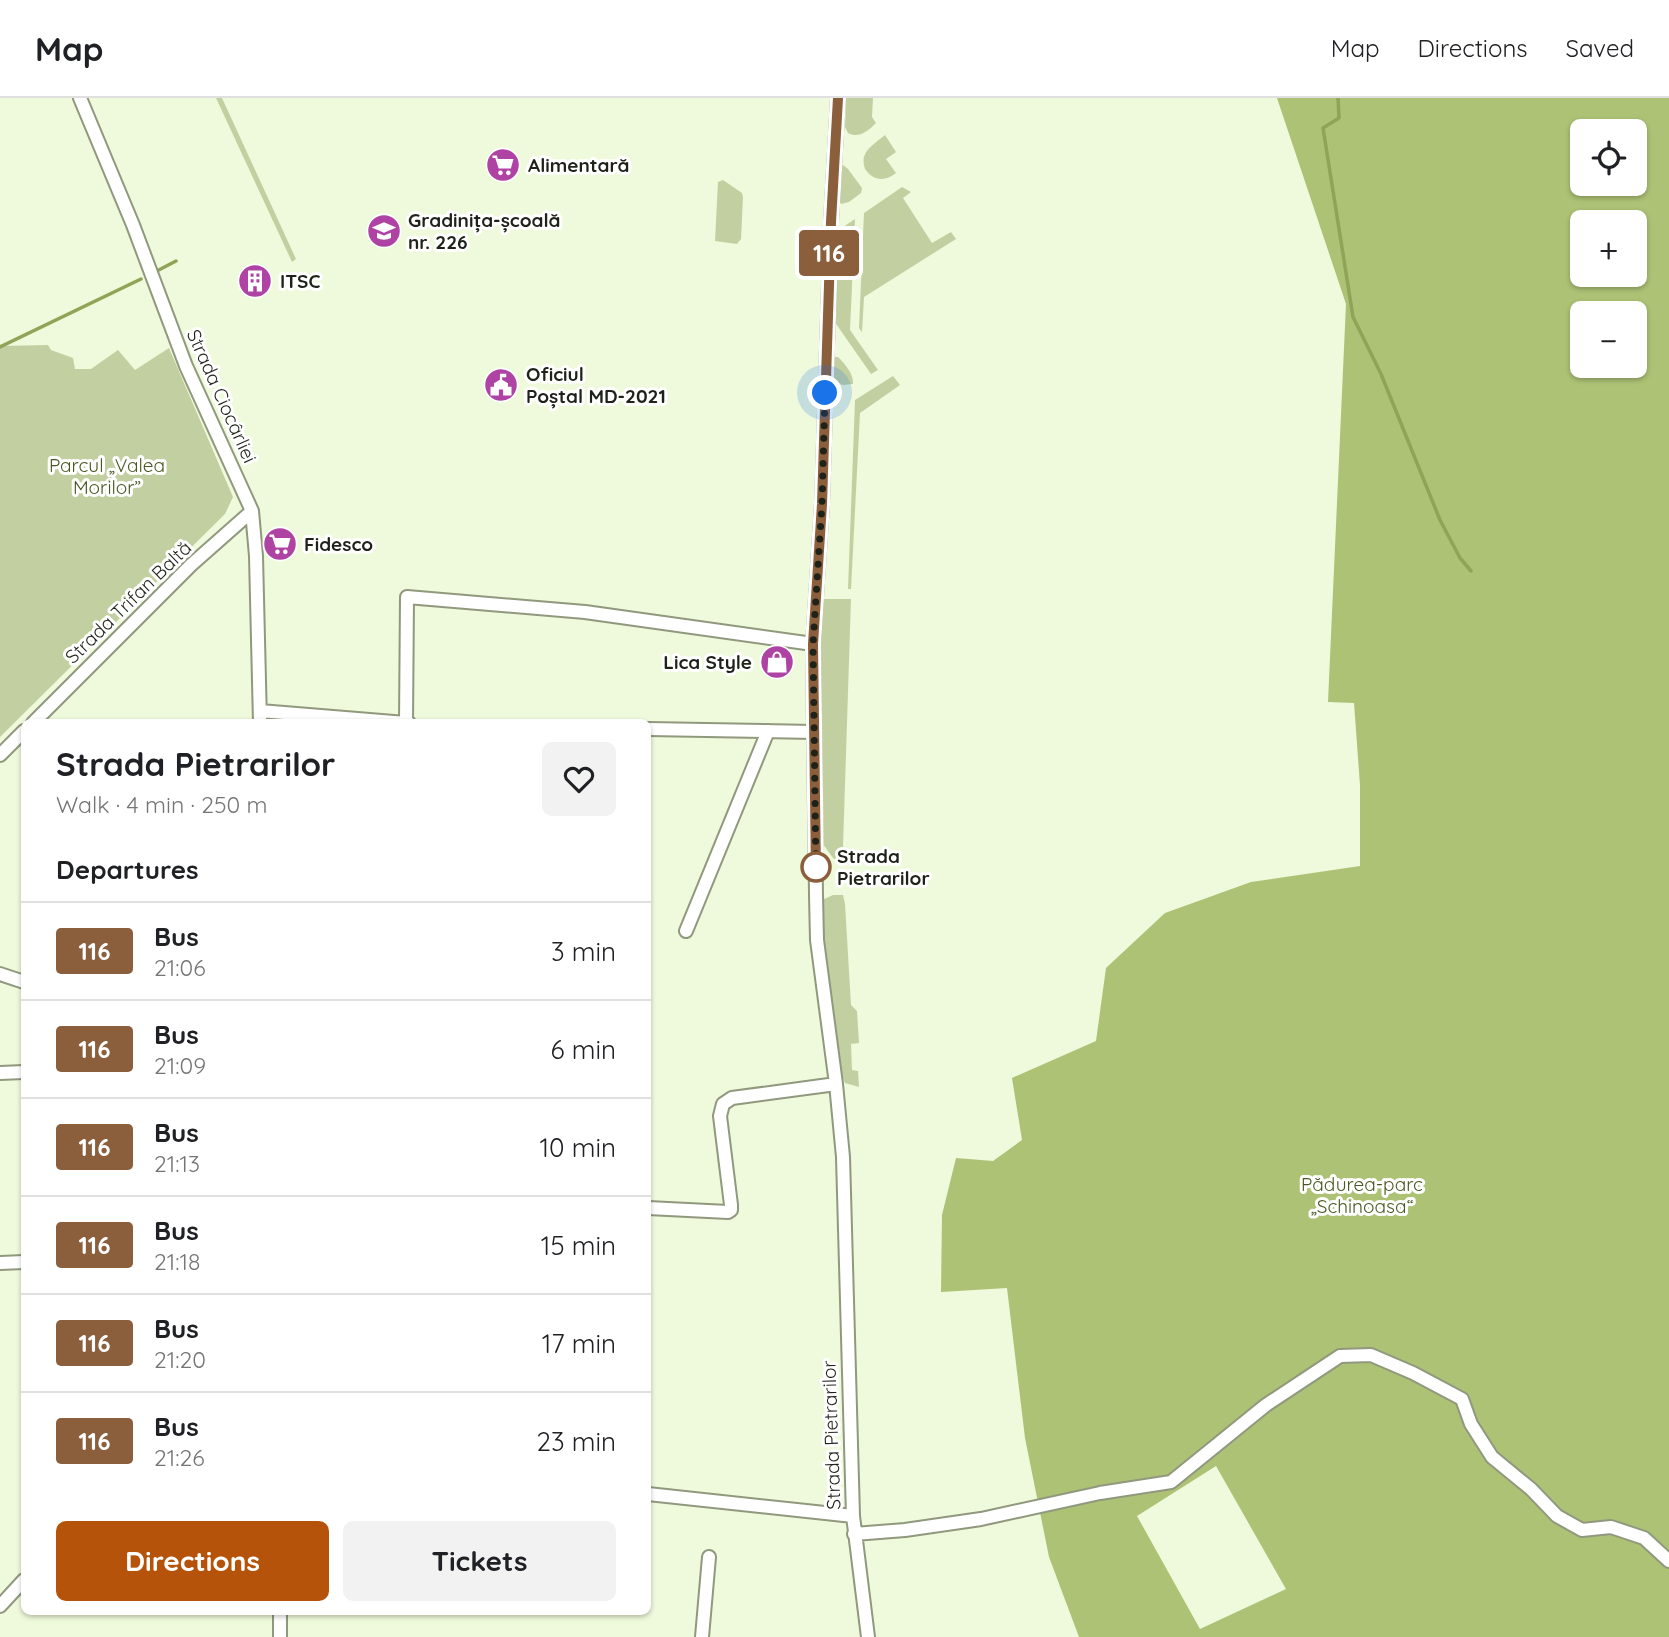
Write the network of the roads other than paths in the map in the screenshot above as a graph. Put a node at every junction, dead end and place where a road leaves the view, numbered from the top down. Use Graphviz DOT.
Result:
graph roads {
  1 [pos="80,98"];
  2 [pos="838,98"];
  3 [pos="253,511"];
  4 [pos="813,644"];
  5 [pos="260,717"];
  6 [pos="37,719"];
  7 [pos="309,719"];
  8 [pos="407,719"];
  9 [pos="651,729"];
  10 [pos="768,731"];
  11 [pos="814,732"];
  12 [pos="21,734"];
  13 [pos="0,755"];
  14 [pos="686,931"];
  15 [pos="0,974"];
  16 [pos="21,981"];
  17 [pos="21,1072"];
  18 [pos="0,1073"];
  19 [pos="836,1084"];
  20 [pos="651,1208"];
  21 [pos="21,1262"];
  22 [pos="0,1263"];
  23 [pos="651,1494"];
  24 [pos="853,1516"];
  25 [pos="854,1534"];
  26 [pos="709,1557"];
  27 [pos="1669,1561"];
  28 [pos="21,1583"];
  29 [pos="0,1606"];
  30 [pos="280,1615"];
  31 [pos="280,1637"];
  32 [pos="702,1637"];
  33 [pos="868,1637"];
  1 -- 3 [label="street, Strada Ciocârliei"];
  2 -- 4 [label="street, Strada Pietrarilor"];
  3 -- 5 [label="street, Strada Ciocârliei"];
  3 -- 6 [label="street, Strada Trifan Baltă"];
  4 -- 8 [label="street"];
  4 -- 11 [label="street, Strada Pietrarilor"];
  5 -- 7 [label="street"];
  9 -- 10 [label="street"];
  10 -- 11 [label="street"];
  10 -- 14 [label="street"];
  11 -- 19 [label="street, Strada Pietrarilor"];
  12 -- 13 [label="street"];
  15 -- 16 [label="street"];
  17 -- 18 [label="street"];
  19 -- 20 [label="street"];
  19 -- 24 [label="street, Strada Pietrarilor"];
  21 -- 22 [label="street"];
  23 -- 24 [label="street"];
  24 -- 25 [label="street, Strada Pietrarilor"];
  25 -- 27 [label="street"];
  25 -- 33 [label="street, Strada Pietrarilor"];
  26 -- 32 [label="street"];
  28 -- 29 [label="street"];
  30 -- 31 [label="street"];
}
